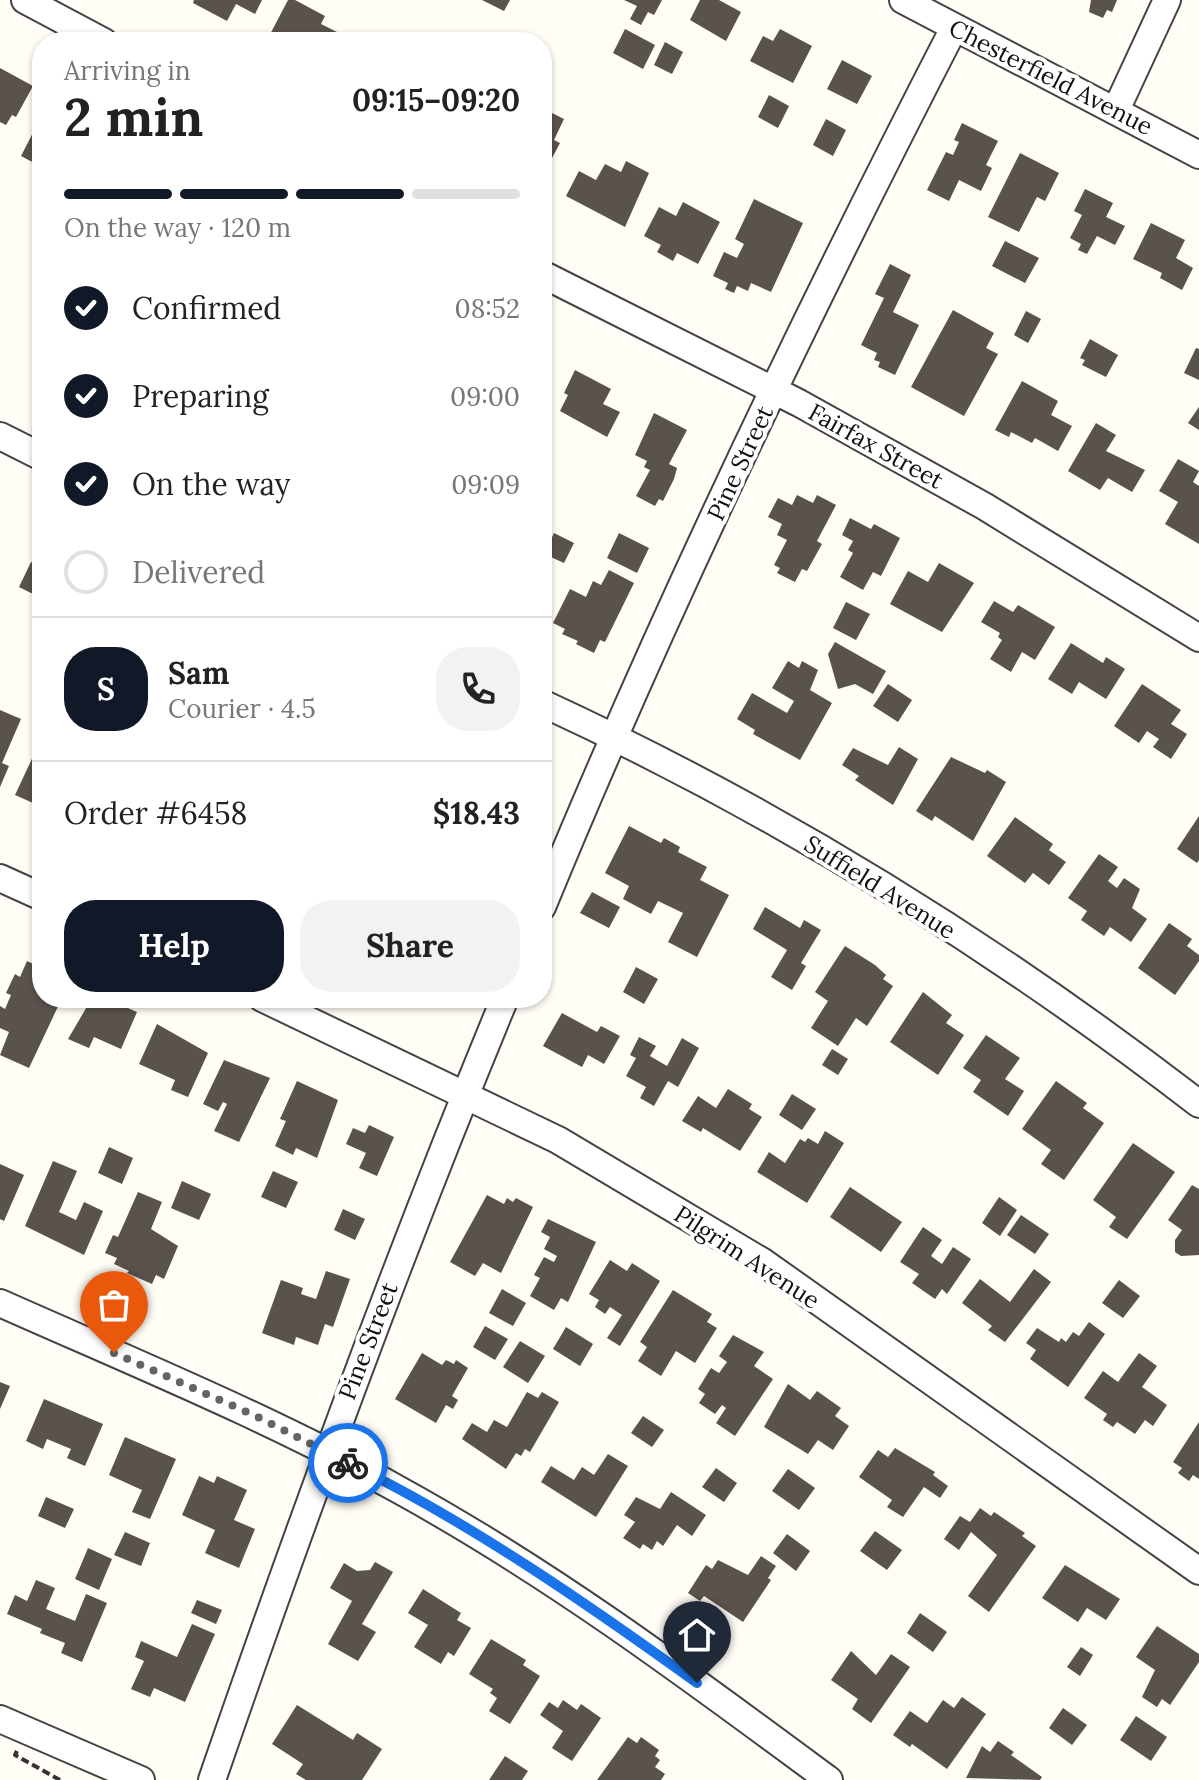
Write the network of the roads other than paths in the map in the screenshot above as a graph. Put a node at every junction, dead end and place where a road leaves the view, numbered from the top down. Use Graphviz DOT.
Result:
graph roads {
  1 [pos="25,0"];
  2 [pos="903,0"];
  3 [pos="1167,0"];
  4 [pos="954,28"];
  5 [pos="85,32"];
  6 [pos="1116,110"];
  7 [pos="1199,155"];
  8 [pos="552,279"];
  9 [pos="775,390"];
  10 [pos="0,436"];
  11 [pos="32,452"];
  12 [pos="1199,638"];
  13 [pos="552,708"];
  14 [pos="614,738"];
  15 [pos="0,878"];
  16 [pos="552,884"];
  17 [pos="32,892"];
  18 [pos="283,1008"];
  19 [pos="501,1008"];
  20 [pos="465,1093"];
  21 [pos="1199,1104"];
  22 [pos="0,1303"];
  23 [pos="326,1452"];
  24 [pos="1199,1571"];
  25 [pos="0,1719"];
  26 [pos="141,1780"];
  27 [pos="212,1780"];
  28 [pos="829,1780"];
  1 -- 5 [label="street"];
  2 -- 4 [label="street, Chesterfield Avenue"];
  3 -- 6 [label="street"];
  4 -- 6 [label="street, Chesterfield Avenue"];
  4 -- 9 [label="street, Pine Street"];
  6 -- 7 [label="street, Chesterfield Avenue"];
  8 -- 9 [label="street, Fairfax Street"];
  9 -- 12 [label="street, Fairfax Street"];
  9 -- 14 [label="street, Pine Street"];
  10 -- 11 [label="street"];
  13 -- 14 [label="street, Suffield Avenue"];
  14 -- 16 [label="street, Pine Street"];
  14 -- 21 [label="street, Suffield Avenue"];
  15 -- 17 [label="street"];
  18 -- 20 [label="street, Pilgrim Avenue"];
  19 -- 20 [label="street, Pine Street"];
  20 -- 23 [label="street, Pine Street"];
  20 -- 24 [label="street, Pilgrim Avenue"];
  22 -- 23 [label="street"];
  23 -- 27 [label="street, Pine Street"];
  23 -- 28 [label="street"];
  25 -- 26 [label="street"];
}
